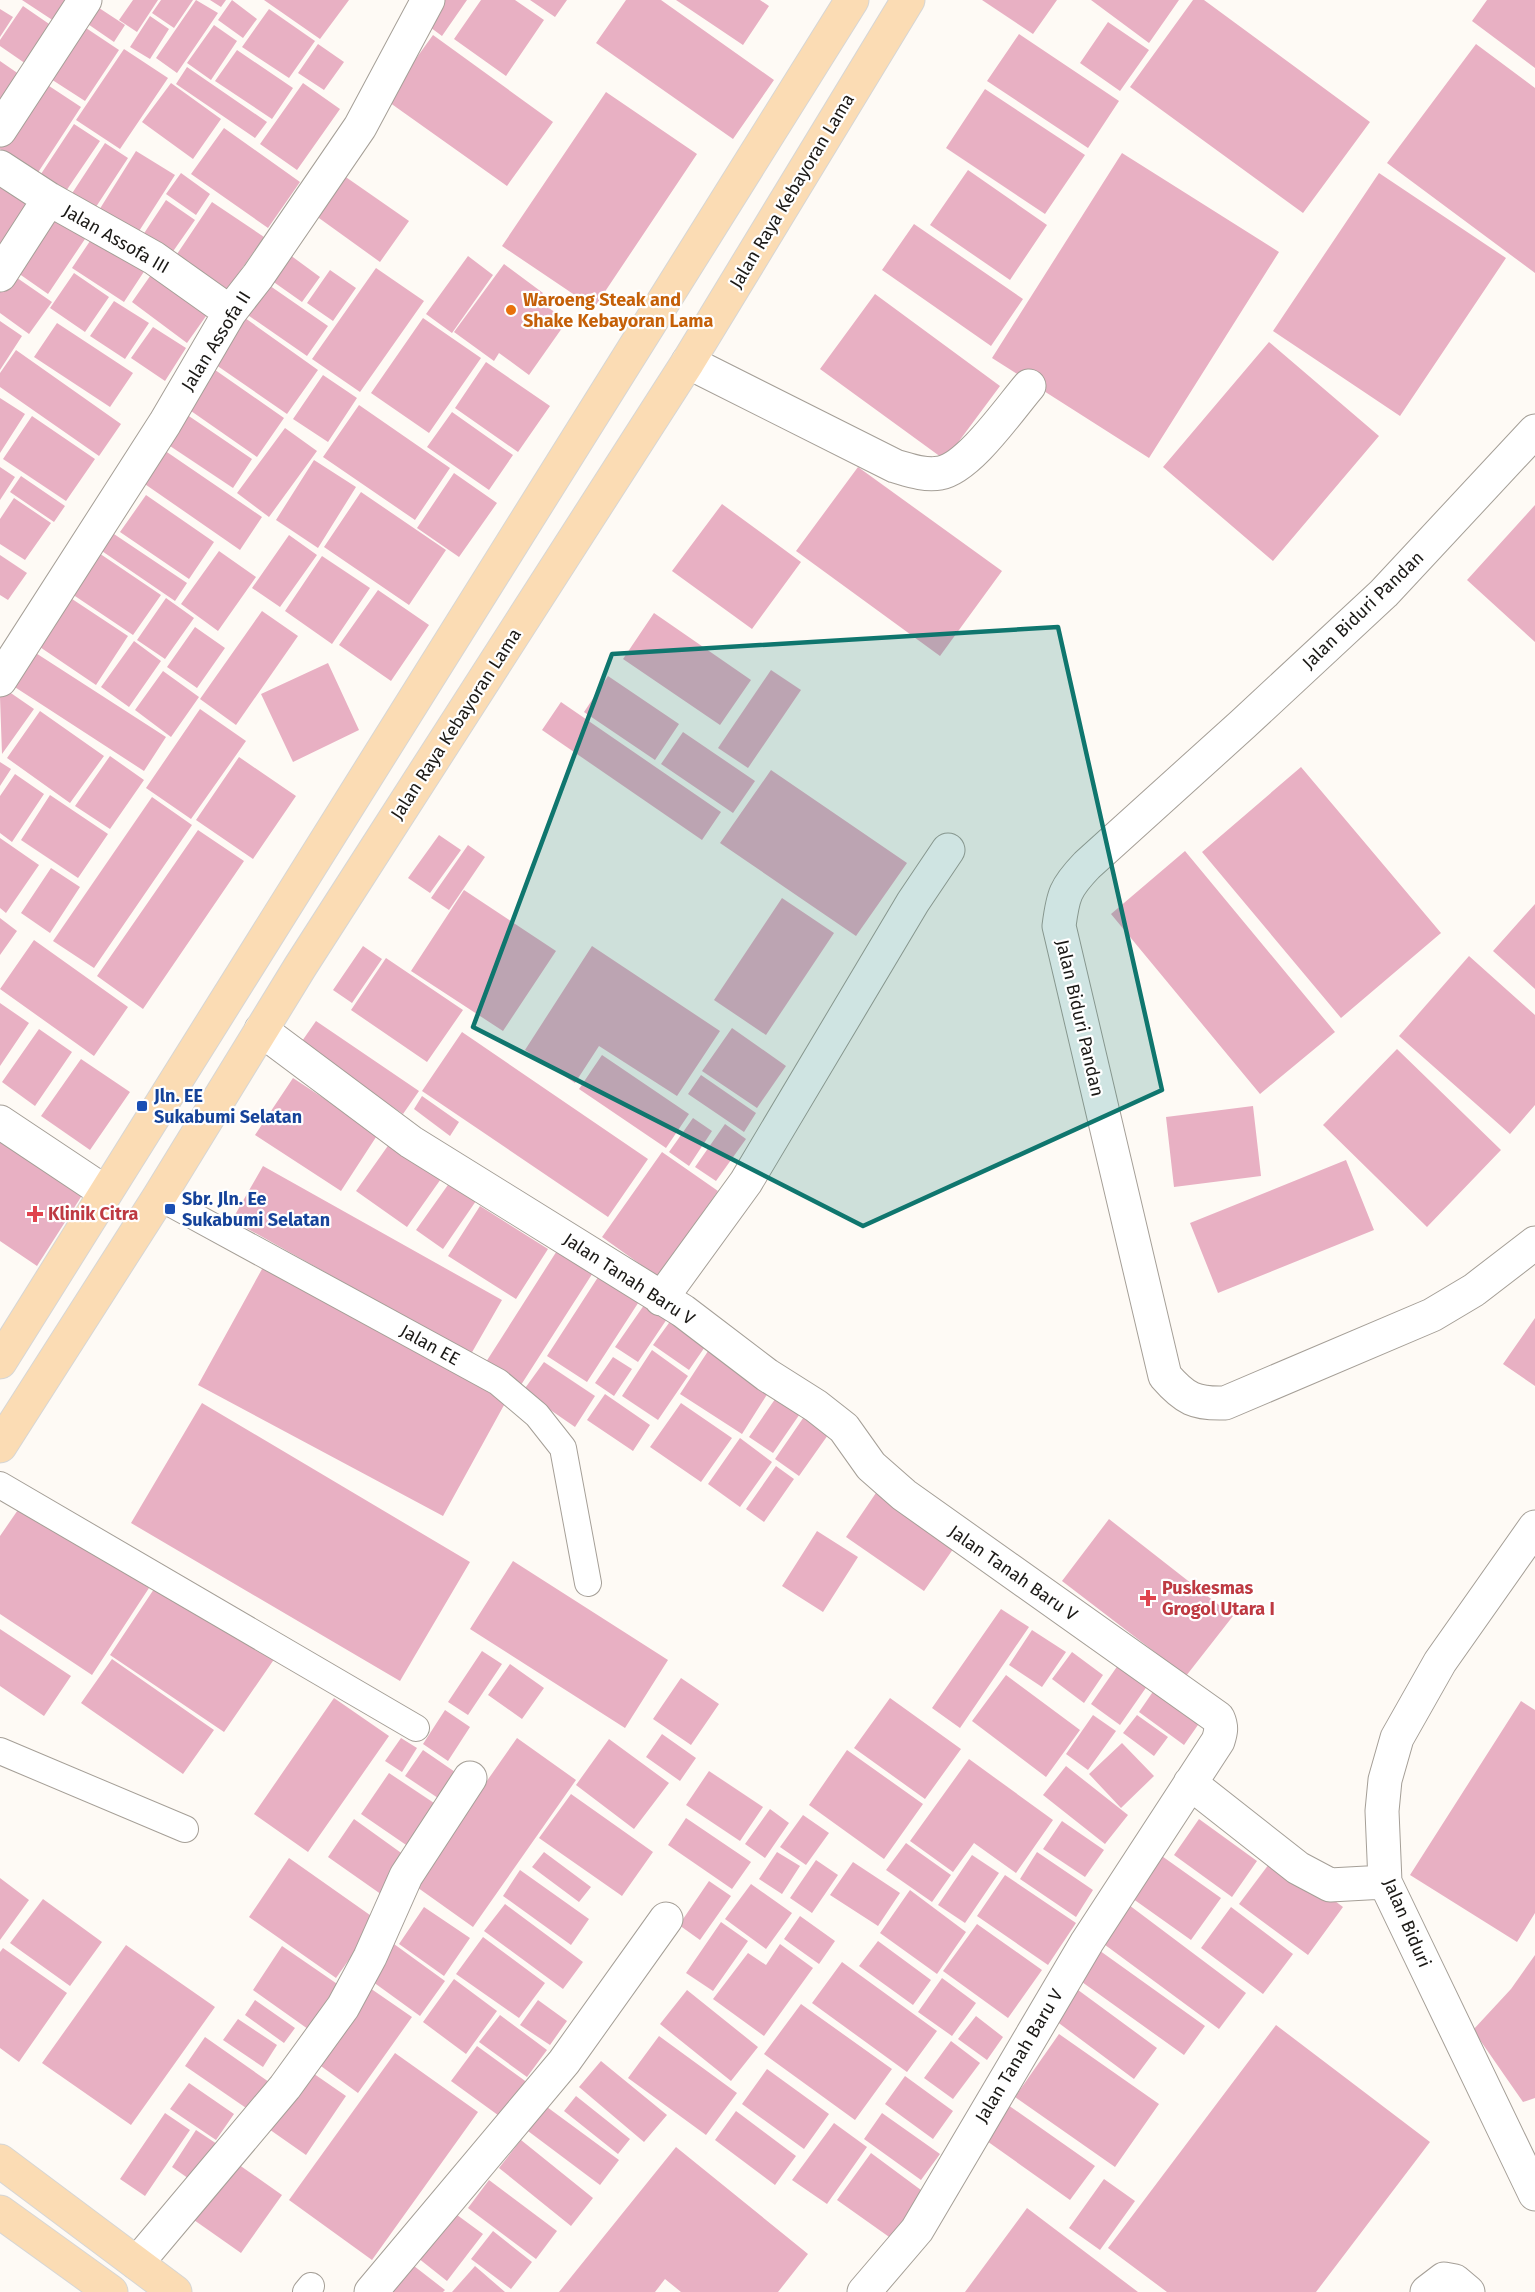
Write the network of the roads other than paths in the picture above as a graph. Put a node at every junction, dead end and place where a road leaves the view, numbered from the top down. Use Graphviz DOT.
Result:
graph roads {
  1 [pos="86,0"];
  2 [pos="428,0"];
  3 [pos="852,0"];
  4 [pos="908,0"];
  5 [pos="0,130"];
  6 [pos="0,167"];
  7 [pos="49,199"];
  8 [pos="710,230"];
  9 [pos="753,256"];
  10 [pos="0,275"];
  11 [pos="230,312"];
  12 [pos="688,362"];
  13 [pos="1029,386"];
  14 [pos="1535,431"];
  15 [pos="0,680"];
  16 [pos="948,850"];
  17 [pos="264,938"];
  18 [pos="300,967"];
  19 [pos="261,1030"];
  20 [pos="0,1122"];
  21 [pos="111,1182"];
  22 [pos="153,1207"];
  23 [pos="1535,1243"];
  24 [pos="662,1299"];
  25 [pos="0,1362"];
  26 [pos="0,1446"];
  27 [pos="0,1485"];
  28 [pos="1535,1527"];
  29 [pos="588,1583"];
  30 [pos="416,1728"];
  31 [pos="0,1751"];
  32 [pos="470,1778"];
  33 [pos="1190,1782"];
  34 [pos="185,1829"];
  35 [pos="1385,1882"];
  36 [pos="666,1919"];
  37 [pos="1524,2145"];
  38 [pos="0,2161"];
  39 [pos="1535,2194"];
  40 [pos="0,2212"];
  41 [pos="137,2264"];
  42 [pos="111,2292"];
  43 [pos="175,2292"];
  44 [pos="371,2292"];
  45 [pos="864,2292"];
  46 [pos="1427,2292"];
  47 [pos="1468,2292"];
  1 -- 5 [label="street"];
  2 -- 11 [label="street, Jalan Assofa II"];
  3 -- 8 [label="main road"];
  4 -- 9 [label="main road, Jalan Raya Kebayoran Lama"];
  6 -- 7 [label="street, Jalan Assofa III"];
  7 -- 10 [label="street"];
  7 -- 11 [label="street, Jalan Assofa III"];
  8 -- 9 [label="main road"];
  8 -- 17 [label="main road"];
  9 -- 12 [label="main road, Jalan Raya Kebayoran Lama"];
  11 -- 15 [label="street, Jalan Assofa II"];
  12 -- 13 [label="street"];
  12 -- 18 [label="main road, Jalan Raya Kebayoran Lama"];
  14 -- 23 [label="street, Jalan Biduri Pandan"];
  16 -- 24 [label="street"];
  17 -- 18 [label="main road"];
  17 -- 21 [label="main road"];
  18 -- 19 [label="main road, Jalan Raya Kebayoran Lama"];
  19 -- 22 [label="main road, Jalan Raya Kebayoran Lama"];
  19 -- 24 [label="street, Jalan Tanah Baru V"];
  20 -- 21 [label="street"];
  21 -- 22 [label="main road"];
  21 -- 25 [label="main road"];
  22 -- 26 [label="main road, Jalan Raya Kebayoran Lama"];
  22 -- 29 [label="lane, Jalan EE"];
  24 -- 33 [label="street, Jalan Tanah Baru V"];
  27 -- 30 [label="lane"];
  28 -- 35 [label="street, Jalan Biduri"];
  31 -- 34 [label="lane"];
  32 -- 41 [label="street"];
  33 -- 35 [label="street"];
  33 -- 45 [label="street, Jalan Tanah Baru V"];
  35 -- 37 [label="street, Jalan Biduri"];
  36 -- 44 [label="street"];
  37 -- 39 [label="street, Jalan Biduri"];
  38 -- 41 [label="main road"];
  40 -- 42 [label="main road"];
  41 -- 43 [label="main road"];
  46 -- 47 [label="street"];
}
